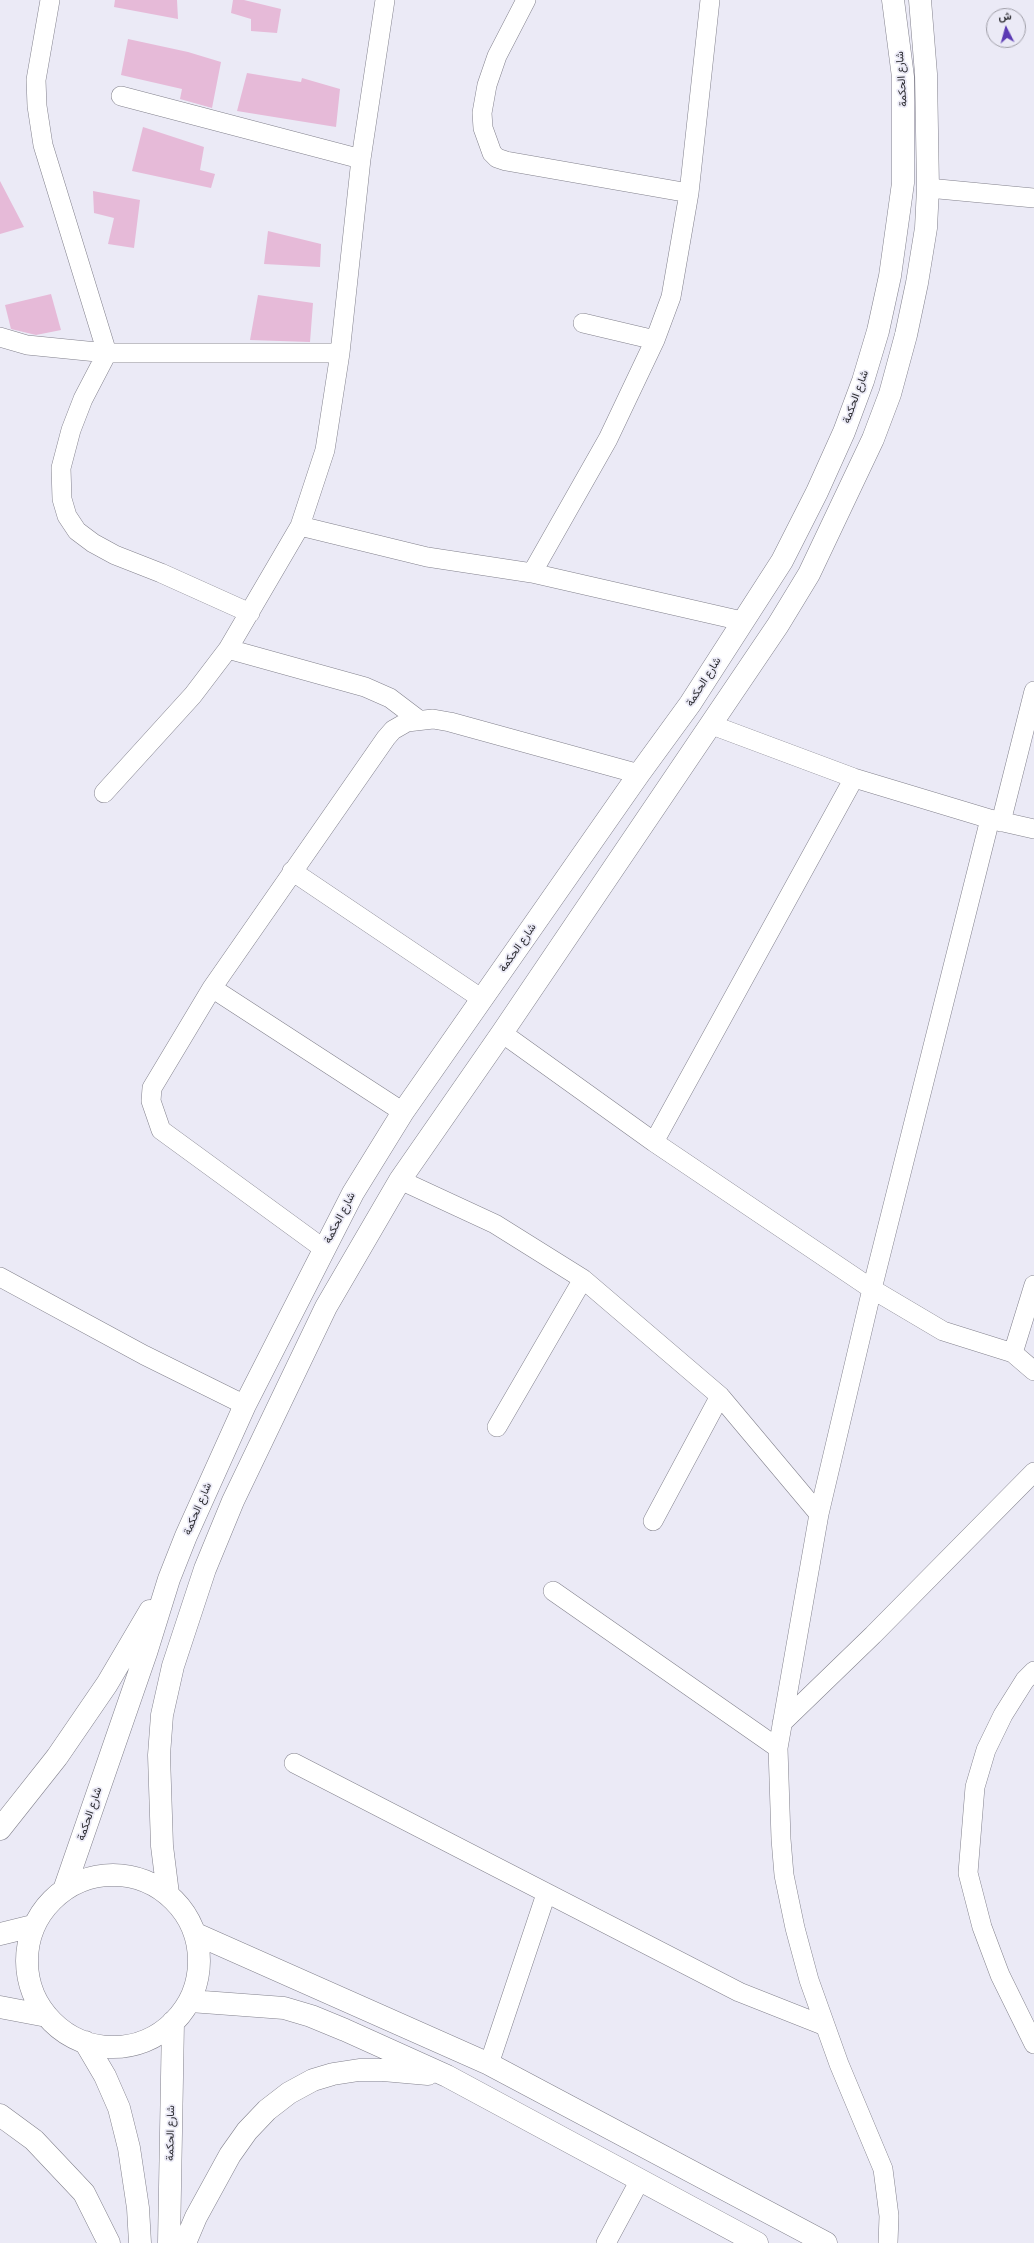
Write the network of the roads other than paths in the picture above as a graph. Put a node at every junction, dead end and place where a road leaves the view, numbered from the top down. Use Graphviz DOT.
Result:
graph roads {
  1 [pos="50,0"];
  2 [pos="385,0"];
  3 [pos="526,0"];
  4 [pos="710,0"];
  5 [pos="893,0"];
  6 [pos="920,0"];
  7 [pos="121,96"];
  8 [pos="361,159"];
  9 [pos="928,188"];
  10 [pos="690,193"];
  11 [pos="1034,198"];
  12 [pos="583,323"];
  13 [pos="0,337"];
  14 [pos="655,340"];
  15 [pos="107,353"];
  16 [pos="340,353"];
  17 [pos="300,526"];
  18 [pos="532,573"];
  19 [pos="250,613"];
  20 [pos="742,621"];
  21 [pos="228,649"];
  22 [pos="1034,691"];
  23 [pos="419,720"];
  24 [pos="712,725"];
  25 [pos="638,774"];
  26 [pos="854,778"];
  27 [pos="104,793"];
  28 [pos="995,821"];
  29 [pos="1034,829"];
  30 [pos="292,871"];
  31 [pos="212,988"];
  32 [pos="482,999"];
  33 [pos="502,1033"];
  34 [pos="403,1112"];
  35 [pos="654,1142"];
  36 [pos="400,1180"];
  37 [pos="324,1249"];
  38 [pos="0,1278"];
  39 [pos="583,1279"];
  40 [pos="1034,1285"];
  41 [pos="872,1289"];
  42 [pos="1013,1353"];
  43 [pos="1034,1371"];
  44 [pos="720,1396"];
  45 [pos="245,1405"];
  46 [pos="497,1426"];
  47 [pos="1034,1472"];
  48 [pos="819,1514"];
  49 [pos="653,1521"];
  50 [pos="169,1579"];
  51 [pos="553,1591"];
  52 [pos="1034,1671"];
  53 [pos="782,1723"];
  54 [pos="778,1748"];
  55 [pos="294,1763"];
  56 [pos="0,1829"];
  57 [pos="64,1890"];
  58 [pos="168,1894"];
  59 [pos="546,1894"];
  60 [pos="34,1926"];
  61 [pos="0,1934"];
  62 [pos="196,1934"];
  63 [pos="190,2001"];
  64 [pos="0,2007"];
  65 [pos="46,2016"];
  66 [pos="173,2022"];
  67 [pos="825,2026"];
  68 [pos="85,2042"];
  69 [pos="1034,2044"];
  70 [pos="489,2064"];
  71 [pos="447,2076"];
  72 [pos="0,2115"];
  73 [pos="640,2180"];
  74 [pos="109,2243"];
  75 [pos="140,2243"];
  76 [pos="169,2243"];
  77 [pos="185,2243"];
  78 [pos="606,2243"];
  79 [pos="757,2243"];
  80 [pos="826,2243"];
  81 [pos="888,2243"];
  1 -- 15 [label="street"];
  2 -- 8 [label="street"];
  3 -- 10 [label="street"];
  4 -- 10 [label="street"];
  5 -- 20 [label="street, شارع الحكمة"];
  6 -- 9 [label="street, شارع الحكمة"];
  7 -- 8 [label="street"];
  8 -- 16 [label="street"];
  9 -- 11 [label="street"];
  9 -- 24 [label="street, شارع الحكمة"];
  10 -- 14 [label="street"];
  12 -- 14 [label="street"];
  13 -- 15 [label="street"];
  14 -- 18 [label="street"];
  15 -- 16 [label="street"];
  15 -- 19 [label="street"];
  16 -- 17 [label="street"];
  17 -- 18 [label="street"];
  17 -- 19 [label="street"];
  18 -- 20 [label="street"];
  19 -- 21 [label="street"];
  20 -- 25 [label="street, شارع الحكمة"];
  21 -- 23 [label="street"];
  21 -- 27 [label="street"];
  22 -- 28 [label="street"];
  23 -- 25 [label="street"];
  23 -- 30 [label="street"];
  24 -- 26 [label="street"];
  24 -- 33 [label="street, شارع الحكمة"];
  25 -- 32 [label="street, شارع الحكمة"];
  26 -- 28 [label="street"];
  26 -- 35 [label="street"];
  28 -- 29 [label="street"];
  28 -- 41 [label="street"];
  30 -- 31 [label="street"];
  30 -- 32 [label="street"];
  31 -- 34 [label="street"];
  31 -- 37 [label="street"];
  32 -- 34 [label="street, شارع الحكمة"];
  33 -- 35 [label="street"];
  33 -- 36 [label="street, شارع الحكمة"];
  34 -- 37 [label="street, شارع الحكمة"];
  35 -- 41 [label="street"];
  36 -- 39 [label="street"];
  36 -- 58 [label="street, شارع الحكمة"];
  37 -- 45 [label="street, شارع الحكمة"];
  38 -- 45 [label="street"];
  39 -- 44 [label="street"];
  39 -- 46 [label="street"];
  40 -- 42 [label="street"];
  41 -- 42 [label="street"];
  41 -- 48 [label="street"];
  42 -- 43 [label="street"];
  44 -- 48 [label="street"];
  44 -- 49 [label="street"];
  45 -- 50 [label="street, شارع الحكمة"];
  47 -- 53 [label="street"];
  48 -- 53 [label="street"];
  50 -- 56 [label="street"];
  50 -- 57 [label="street, شارع الحكمة"];
  51 -- 54 [label="street"];
  52 -- 69 [label="street"];
  53 -- 54 [label="street"];
  54 -- 67 [label="street"];
  55 -- 59 [label="street"];
  57 -- 58 [label="street"];
  57 -- 60 [label="street"];
  58 -- 62 [label="street"];
  59 -- 67 [label="street"];
  59 -- 70 [label="street"];
  60 -- 61 [label="street"];
  60 -- 65 [label="street"];
  62 -- 63 [label="street"];
  62 -- 70 [label="street"];
  63 -- 66 [label="street"];
  63 -- 71 [label="street"];
  64 -- 65 [label="street"];
  65 -- 68 [label="street"];
  66 -- 68 [label="street"];
  66 -- 76 [label="street, شارع الحكمة"];
  67 -- 81 [label="street"];
  68 -- 75 [label="street"];
  70 -- 80 [label="street"];
  71 -- 73 [label="street"];
  71 -- 77 [label="street"];
  72 -- 74 [label="street"];
  73 -- 78 [label="street"];
  73 -- 79 [label="street"];
}
